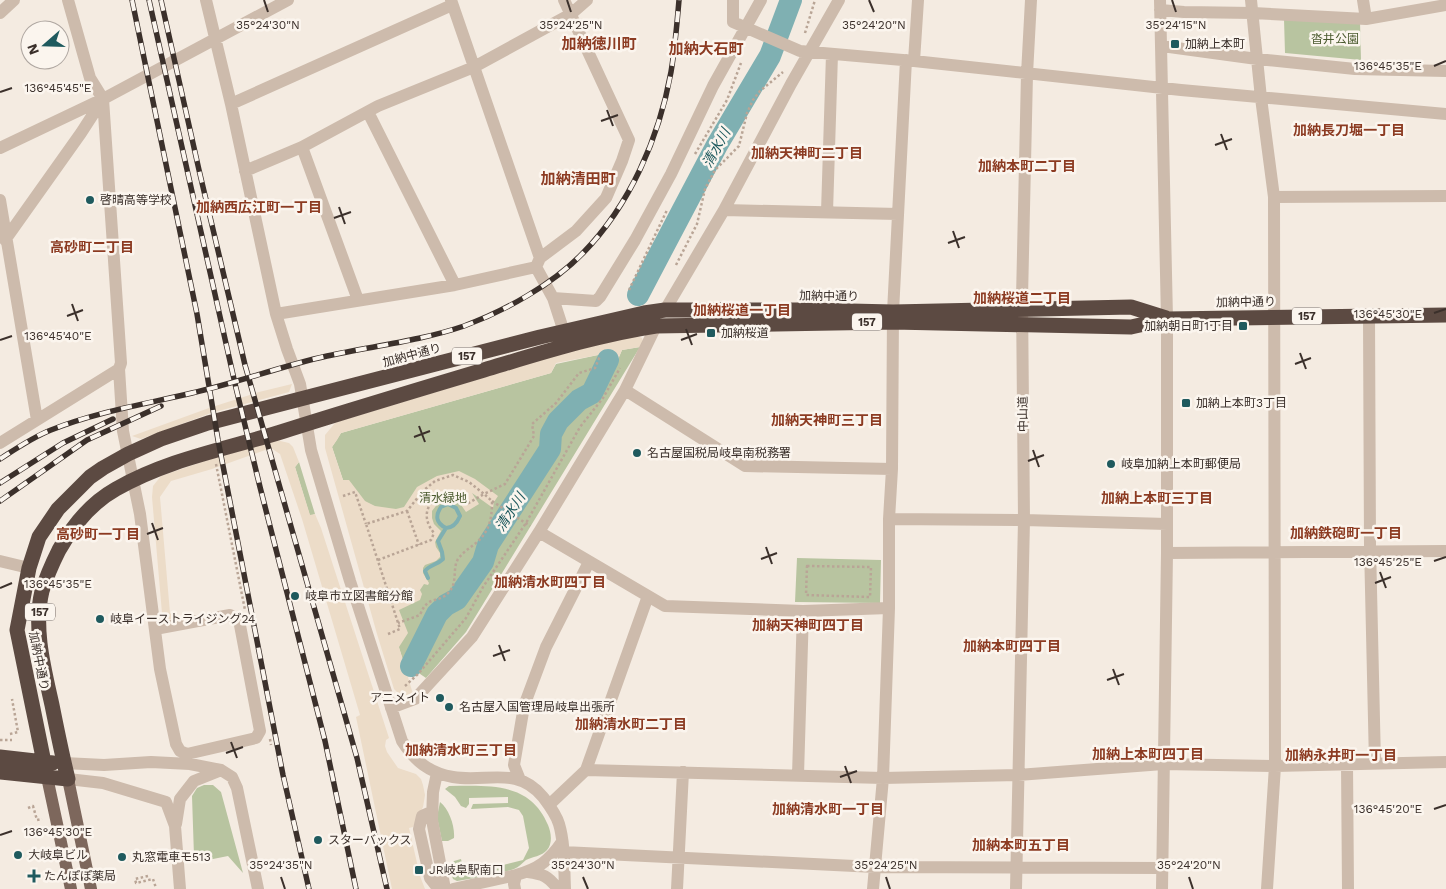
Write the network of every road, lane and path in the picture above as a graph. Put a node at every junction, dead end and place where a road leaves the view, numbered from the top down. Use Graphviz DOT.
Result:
graph roads {
  1 [pos="14,0"];
  2 [pos="68,0"];
  3 [pos="206,0"];
  4 [pos="288,0"];
  5 [pos="564,0"];
  6 [pos="587,0"];
  7 [pos="733,0"];
  8 [pos="761,0"];
  9 [pos="815,0"];
  10 [pos="839,0"];
  11 [pos="918,0"];
  12 [pos="1031,0"];
  13 [pos="1252,0"];
  14 [pos="1362,0"];
  15 [pos="452,2"];
  16 [pos="1160,5"];
  17 [pos="1446,5"];
  18 [pos="0,13"];
  19 [pos="1253,13"];
  20 [pos="571,14"];
  21 [pos="1366,18"];
  22 [pos="745,28"];
  23 [pos="215,40"];
  24 [pos="1162,46"];
  25 [pos="805,51"];
  26 [pos="832,54"];
  27 [pos="745,55"];
  28 [pos="1257,59"];
  29 [pos="910,60"];
  30 [pos="474,67"];
  31 [pos="1446,71"];
  32 [pos="1026,74"];
  33 [pos="1162,88"];
  34 [pos="103,98"];
  35 [pos="1261,98"];
  36 [pos="231,104"];
  37 [pos="368,112"];
  38 [pos="74,113"];
  39 [pos="1446,114"];
  40 [pos="81,133"];
  41 [pos="302,147"];
  42 [pos="0,148"];
  43 [pos="692,160"];
  44 [pos="245,171"];
  45 [pos="1446,196"];
  46 [pos="1274,197"];
  47 [pos="0,200"];
  48 [pos="668,208"];
  49 [pos="724,210"];
  50 [pos="827,212"];
  51 [pos="898,214"];
  52 [pos="3,242"];
  53 [pos="538,263"];
  54 [pos="675,267"];
  55 [pos="455,285"];
  56 [pos="629,290"];
  57 [pos="553,298"];
  58 [pos="358,300"];
  59 [pos="1022,308"];
  60 [pos="665,310"];
  61 [pos="276,314"];
  62 [pos="1446,315"];
  63 [pos="1369,316"];
  64 [pos="893,317"];
  65 [pos="1274,317"];
  66 [pos="1167,319"];
  67 [pos="1022,324"];
  68 [pos="656,326"];
  69 [pos="564,332"];
  70 [pos="600,356"];
  71 [pos="625,361"];
  72 [pos="119,370"];
  73 [pos="625,390"];
  74 [pos="303,398"];
  75 [pos="37,420"];
  76 [pos="307,424"];
  77 [pos="0,443"];
  78 [pos="128,454"];
  79 [pos="216,462"];
  80 [pos="892,469"];
  81 [pos="134,479"];
  82 [pos="484,494"];
  83 [pos="344,496"];
  84 [pos="492,501"];
  85 [pos="407,511"];
  86 [pos="889,519"];
  87 [pos="1024,520"];
  88 [pos="526,523"];
  89 [pos="366,524"];
  90 [pos="1167,524"];
  91 [pos="540,532"];
  92 [pos="419,545"];
  93 [pos="1446,551"];
  94 [pos="1274,552"];
  95 [pos="1370,552"];
  96 [pos="1166,553"];
  97 [pos="378,560"];
  98 [pos="0,561"];
  99 [pos="588,562"];
  100 [pos="29,568"];
  101 [pos="806,595"];
  102 [pos="648,596"];
  103 [pos="889,608"];
  104 [pos="245,611"];
  105 [pos="803,611"];
  106 [pos="398,623"];
  107 [pos="155,629"];
  108 [pos="388,634"];
  109 [pos="405,686"];
  110 [pos="12,699"];
  111 [pos="391,708"];
  112 [pos="10,734"];
  113 [pos="269,736"];
  114 [pos="0,740"];
  115 [pos="12,740"];
  116 [pos="176,744"];
  117 [pos="271,745"];
  118 [pos="187,754"];
  119 [pos="0,757"];
  120 [pos="150,762"];
  121 [pos="1446,762"];
  122 [pos="64,763"];
  123 [pos="1375,763"];
  124 [pos="1163,764"];
  125 [pos="1347,764"];
  126 [pos="1275,766"];
  127 [pos="46,770"];
  128 [pos="221,770"];
  129 [pos="586,770"];
  130 [pos="0,772"];
  131 [pos="683,772"];
  132 [pos="437,773"];
  133 [pos="798,775"];
  134 [pos="1018,775"];
  135 [pos="882,778"];
  136 [pos="68,779"];
  137 [pos="520,780"];
  138 [pos="549,805"];
  139 [pos="28,808"];
  140 [pos="42,819"];
  141 [pos="175,826"];
  142 [pos="562,847"];
  143 [pos="680,858"];
  144 [pos="875,867"];
  145 [pos="1016,868"];
  146 [pos="1162,868"];
  147 [pos="522,873"];
  148 [pos="148,876"];
  149 [pos="156,888"];
  150 [pos="71,889"];
  151 [pos="91,889"];
  152 [pos="180,889"];
  153 [pos="258,889"];
  154 [pos="443,889"];
  155 [pos="452,889"];
  156 [pos="515,889"];
  157 [pos="558,889"];
  158 [pos="565,889"];
  159 [pos="677,889"];
  160 [pos="873,889"];
  161 [pos="1016,889"];
  162 [pos="1162,889"];
  163 [pos="1267,889"];
  164 [pos="1348,889"];
  1 -- 18 [label="street"];
  2 -- 34 [label="street"];
  3 -- 23 [label="street"];
  4 -- 23 [label="street"];
  5 -- 20 [label="street"];
  6 -- 20 [label="street"];
  7 -- 22 [label="street"];
  8 -- 22 [label="street"];
  9 -- 25 [label="path"];
  10 -- 25 [label="street"];
  11 -- 29 [label="street"];
  12 -- 32 [label="street, 中山道"];
  13 -- 19 [label="street"];
  14 -- 21 [label="street"];
  15 -- 30 [label="street"];
  15 -- 36 [label="street"];
  16 -- 19 [label="street"];
  16 -- 24 [label="street"];
  17 -- 21 [label="street"];
  19 -- 21 [label="street"];
  19 -- 28 [label="street"];
  20 -- 30 [label="street"];
  20 -- 53 [label="street"];
  22 -- 25 [label="street"];
  22 -- 57 [label="street"];
  23 -- 34 [label="street"];
  23 -- 36 [label="street"];
  24 -- 28 [label="street"];
  24 -- 33 [label="street"];
  25 -- 26 [label="street"];
  25 -- 49 [label="street"];
  25 -- 54 [label="path"];
  26 -- 29 [label="street"];
  26 -- 50 [label="street"];
  27 -- 43 [label="path"];
  28 -- 31 [label="street"];
  28 -- 35 [label="street"];
  29 -- 32 [label="street"];
  29 -- 51 [label="street"];
  30 -- 37 [label="street"];
  30 -- 53 [label="street"];
  32 -- 33 [label="street"];
  32 -- 59 [label="street, 中山道"];
  33 -- 35 [label="street"];
  33 -- 66 [label="street"];
  34 -- 38 [label="street"];
  34 -- 40 [label="street"];
  34 -- 72 [label="street"];
  35 -- 39 [label="street"];
  35 -- 46 [label="street"];
  36 -- 44 [label="street"];
  37 -- 41 [label="street"];
  37 -- 55 [label="street"];
  38 -- 40 [label="street"];
  38 -- 42 [label="street"];
  40 -- 52 [label="street"];
  41 -- 44 [label="street"];
  41 -- 58 [label="street"];
  44 -- 61 [label="street"];
  45 -- 46 [label="street"];
  46 -- 65 [label="street"];
  47 -- 52 [label="street"];
  48 -- 56 [label="path"];
  49 -- 50 [label="street"];
  49 -- 60 [label="street"];
  50 -- 51 [label="street"];
  51 -- 64 [label="street"];
  52 -- 75 [label="street"];
  53 -- 55 [label="street"];
  53 -- 57 [label="street"];
  55 -- 58 [label="street"];
  57 -- 69 [label="street"];
  58 -- 61 [label="street"];
  59 -- 64 [label="highway, 加納中通り / 157"];
  59 -- 66 [label="highway, 加納中通り / 157"];
  59 -- 67 [label="street, 中山道"];
  60 -- 64 [label="highway, 加納中通り / 157"];
  60 -- 69 [label="highway, 加納中通り / 157"];
  61 -- 74 [label="street"];
  62 -- 63 [label="highway, 加納中通り / 157"];
  63 -- 65 [label="highway, 加納中通り / 157"];
  63 -- 95 [label="street"];
  64 -- 67 [label="highway, 加納中通り / 157"];
  64 -- 68 [label="highway, 加納中通り / 157"];
  64 -- 80 [label="street"];
  65 -- 66 [label="highway, 加納中通り / 157"];
  65 -- 94 [label="street"];
  66 -- 67 [label="highway, 加納中通り / 157"];
  66 -- 90 [label="street"];
  67 -- 87 [label="street, 中山道"];
  68 -- 73 [label="street"];
  68 -- 76 [label="highway, 加納中通り / 157"];
  69 -- 74 [label="highway, 加納中通り / 157"];
  70 -- 82 [label="path"];
  71 -- 88 [label="path"];
  72 -- 75 [label="street"];
  72 -- 78 [label="street"];
  73 -- 80 [label="street"];
  73 -- 91 [label="street"];
  74 -- 76 [label="street"];
  74 -- 78 [label="highway, 加納中通り / 157"];
  75 -- 77 [label="street"];
  76 -- 81 [label="highway, 加納中通り / 157"];
  76 -- 111 [label="street"];
  78 -- 81 [label="street"];
  78 -- 100 [label="highway, 加納中通り / 157"];
  79 -- 104 [label="path"];
  80 -- 86 [label="street"];
  81 -- 107 [label="street"];
  81 -- 122 [label="highway, 加納中通り / 157"];
  82 -- 84 [label="path"];
  82 -- 85 [label="path"];
  82 -- 92 [label="path"];
  83 -- 89 [label="path"];
  84 -- 88 [label="path"];
  84 -- 106 [label="path"];
  85 -- 89 [label="path"];
  85 -- 92 [label="path"];
  86 -- 87 [label="street"];
  86 -- 103 [label="street"];
  87 -- 90 [label="street"];
  87 -- 134 [label="street, 中山道"];
  88 -- 109 [label="path"];
  89 -- 97 [label="path"];
  90 -- 96 [label="street"];
  91 -- 99 [label="street"];
  91 -- 111 [label="street"];
  92 -- 97 [label="path"];
  93 -- 95 [label="street"];
  94 -- 95 [label="street"];
  94 -- 96 [label="street"];
  94 -- 126 [label="street"];
  95 -- 123 [label="street"];
  96 -- 124 [label="street"];
  97 -- 106 [label="path"];
  98 -- 100 [label="street"];
  99 -- 102 [label="street"];
  99 -- 137 [label="street"];
  100 -- 127 [label="highway, 加納中通り / 157"];
  101 -- 101 [label="path"];
  102 -- 105 [label="street"];
  102 -- 129 [label="street"];
  103 -- 105 [label="street"];
  103 -- 135 [label="street"];
  105 -- 133 [label="street"];
  106 -- 108 [label="path"];
  107 -- 116 [label="street"];
  107 -- 118 [label="street"];
  110 -- 112 [label="path"];
  111 -- 132 [label="street"];
  113 -- 117 [label="path"];
  114 -- 115 [label="path"];
  116 -- 118 [label="street"];
  116 -- 120 [label="street"];
  118 -- 128 [label="street"];
  119 -- 127 [label="highway"];
  120 -- 122 [label="street"];
  120 -- 128 [label="street"];
  121 -- 123 [label="street"];
  122 -- 127 [label="highway"];
  122 -- 136 [label="highway, 加納中通り / 157"];
  123 -- 125 [label="street"];
  124 -- 126 [label="street"];
  124 -- 134 [label="street"];
  124 -- 146 [label="street"];
  125 -- 126 [label="street"];
  125 -- 164 [label="street"];
  126 -- 163 [label="street"];
  127 -- 130 [label="highway"];
  127 -- 136 [label="highway"];
  127 -- 150 [label="main road"];
  128 -- 141 [label="street"];
  128 -- 153 [label="street"];
  129 -- 131 [label="street"];
  129 -- 138 [label="street"];
  131 -- 133 [label="street"];
  131 -- 143 [label="street"];
  132 -- 137 [label="street"];
  132 -- 154 [label="street"];
  133 -- 135 [label="street"];
  134 -- 135 [label="street"];
  134 -- 145 [label="street, 中山道"];
  135 -- 144 [label="street"];
  136 -- 141 [label="street"];
  136 -- 151 [label="main road"];
  137 -- 138 [label="street"];
  138 -- 142 [label="street"];
  139 -- 140 [label="path"];
  141 -- 152 [label="street"];
  142 -- 143 [label="street"];
  142 -- 147 [label="street"];
  142 -- 158 [label="street"];
  143 -- 144 [label="street"];
  143 -- 159 [label="street"];
  144 -- 145 [label="street"];
  144 -- 160 [label="street"];
  145 -- 146 [label="street"];
  145 -- 161 [label="street, 中山道"];
  146 -- 162 [label="street"];
  147 -- 155 [label="street"];
  147 -- 156 [label="street"];
  147 -- 157 [label="street"];
  148 -- 149 [label="path"];
}
